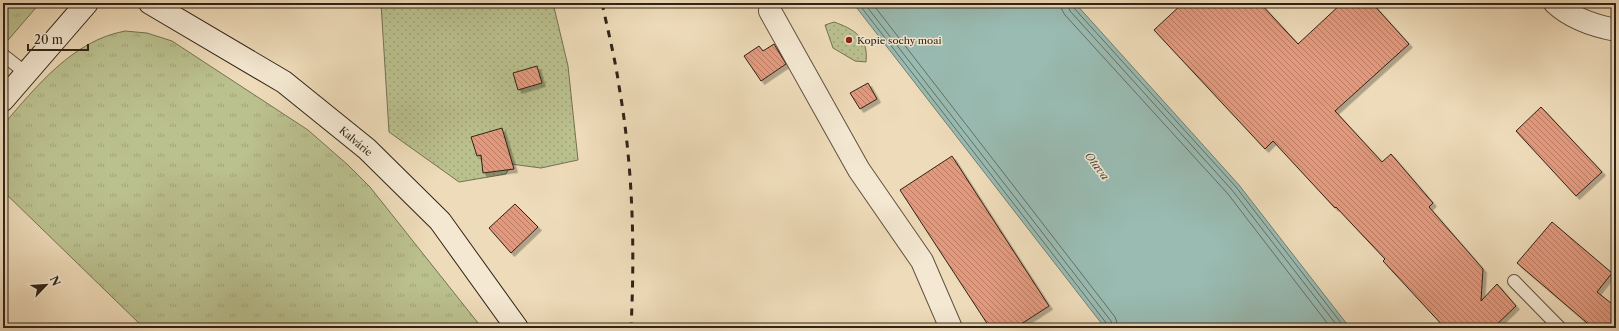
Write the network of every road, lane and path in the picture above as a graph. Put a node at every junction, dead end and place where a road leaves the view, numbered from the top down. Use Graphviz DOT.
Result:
graph roads {
  1 [pos="87,3"];
  2 [pos="150,3"];
  3 [pos="1555,3"];
  4 [pos="770,11"];
  5 [pos="1616,30"];
  6 [pos="3,55"];
  7 [pos="26,73"];
  8 [pos="3,100"];
  9 [pos="1514,281"];
  10 [pos="517,328"];
  11 [pos="951,328"];
  12 [pos="1560,328"];
  1 -- 7 [label="street"];
  2 -- 10 [label="street, Kalvárie"];
  3 -- 5 [label="street"];
  4 -- 11 [label="street"];
  6 -- 7 [label="lane"];
  7 -- 8 [label="street"];
  9 -- 12 [label="lane"];
}
